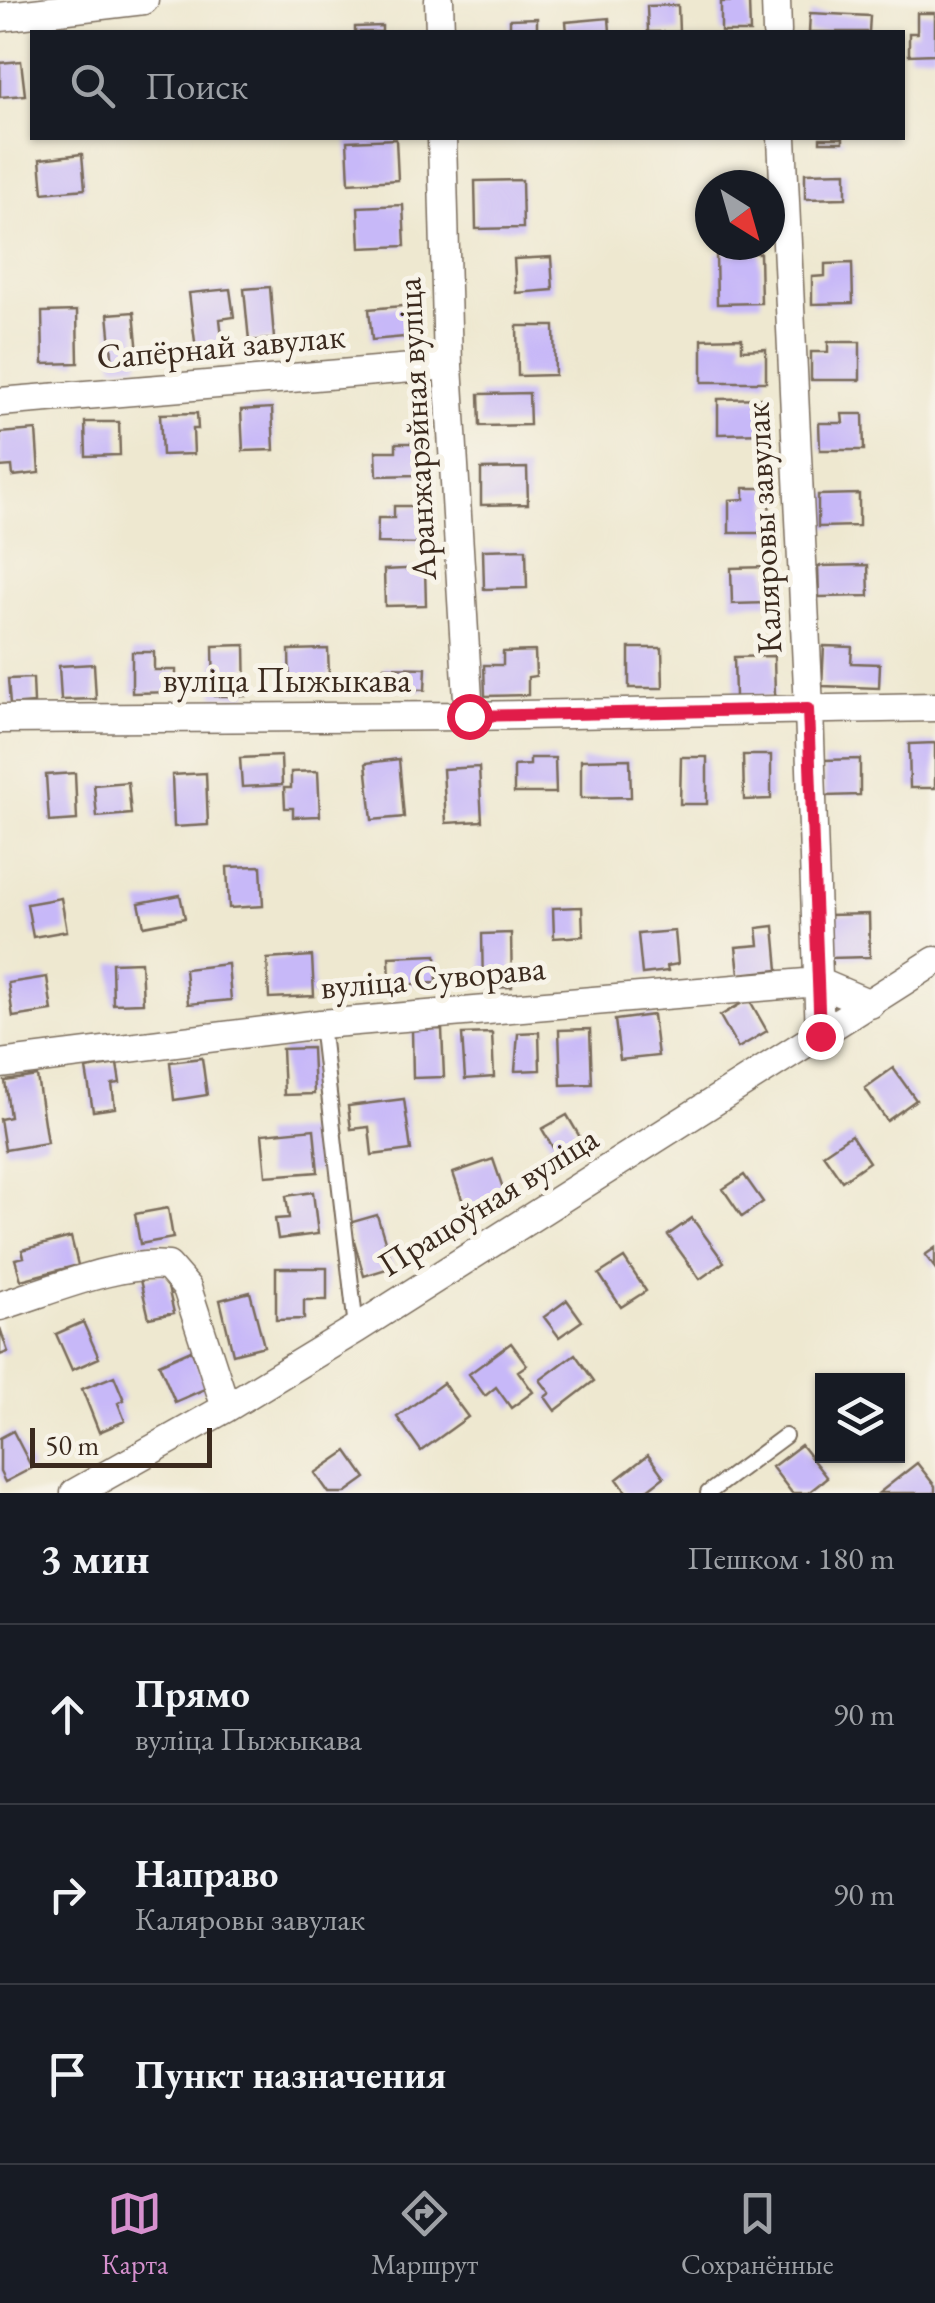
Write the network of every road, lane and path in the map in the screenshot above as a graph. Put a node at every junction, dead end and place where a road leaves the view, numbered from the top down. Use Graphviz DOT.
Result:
graph roads {
  1 [pos="144,0"];
  2 [pos="439,0"];
  3 [pos="776,0"];
  4 [pos="0,17"];
  5 [pos="440,30"];
  6 [pos="778,30"];
  7 [pos="442,140"];
  8 [pos="782,140"];
  9 [pos="448,365"];
  10 [pos="0,402"];
  11 [pos="935,707"];
  12 [pos="808,709"];
  13 [pos="469,716"];
  14 [pos="0,720"];
  15 [pos="935,961"];
  16 [pos="818,982"];
  17 [pos="870,1004"];
  18 [pos="321,1024"];
  19 [pos="820,1036"];
  20 [pos="0,1064"];
  21 [pos="0,1306"];
  22 [pos="356,1329"];
  23 [pos="226,1408"];
  24 [pos="784,1436"];
  25 [pos="75,1493"];
  26 [pos="708,1493"];
  1 -- 4 [label="street"];
  2 -- 5 [label="street"];
  3 -- 6 [label="street"];
  7 -- 9 [label="street, Аранжарэйная вуліца"];
  8 -- 12 [label="street, Каляровы завулак"];
  9 -- 10 [label="street, Сапёрнай завулак"];
  9 -- 13 [label="street, Аранжарэйная вуліца"];
  11 -- 12 [label="street, вуліца Пыжыкава"];
  12 -- 13 [label="street, вуліца Пыжыкава"];
  12 -- 16 [label="street, Каляровы завулак"];
  13 -- 14 [label="street, вуліца Пыжыкава"];
  15 -- 17 [label="street, Працоўная вуліца"];
  16 -- 17 [label="street, вуліца Суворава"];
  16 -- 18 [label="street, вуліца Суворава"];
  16 -- 19 [label="street, Каляровы завулак"];
  17 -- 19 [label="street, Працоўная вуліца"];
  18 -- 20 [label="street, вуліца Суворава"];
  18 -- 22 [label="lane"];
  19 -- 22 [label="street, Працоўная вуліца"];
  21 -- 23 [label="street"];
  22 -- 23 [label="street, Працоўная вуліца"];
  23 -- 25 [label="street, Працоўная вуліца"];
  24 -- 26 [label="lane"];
}
